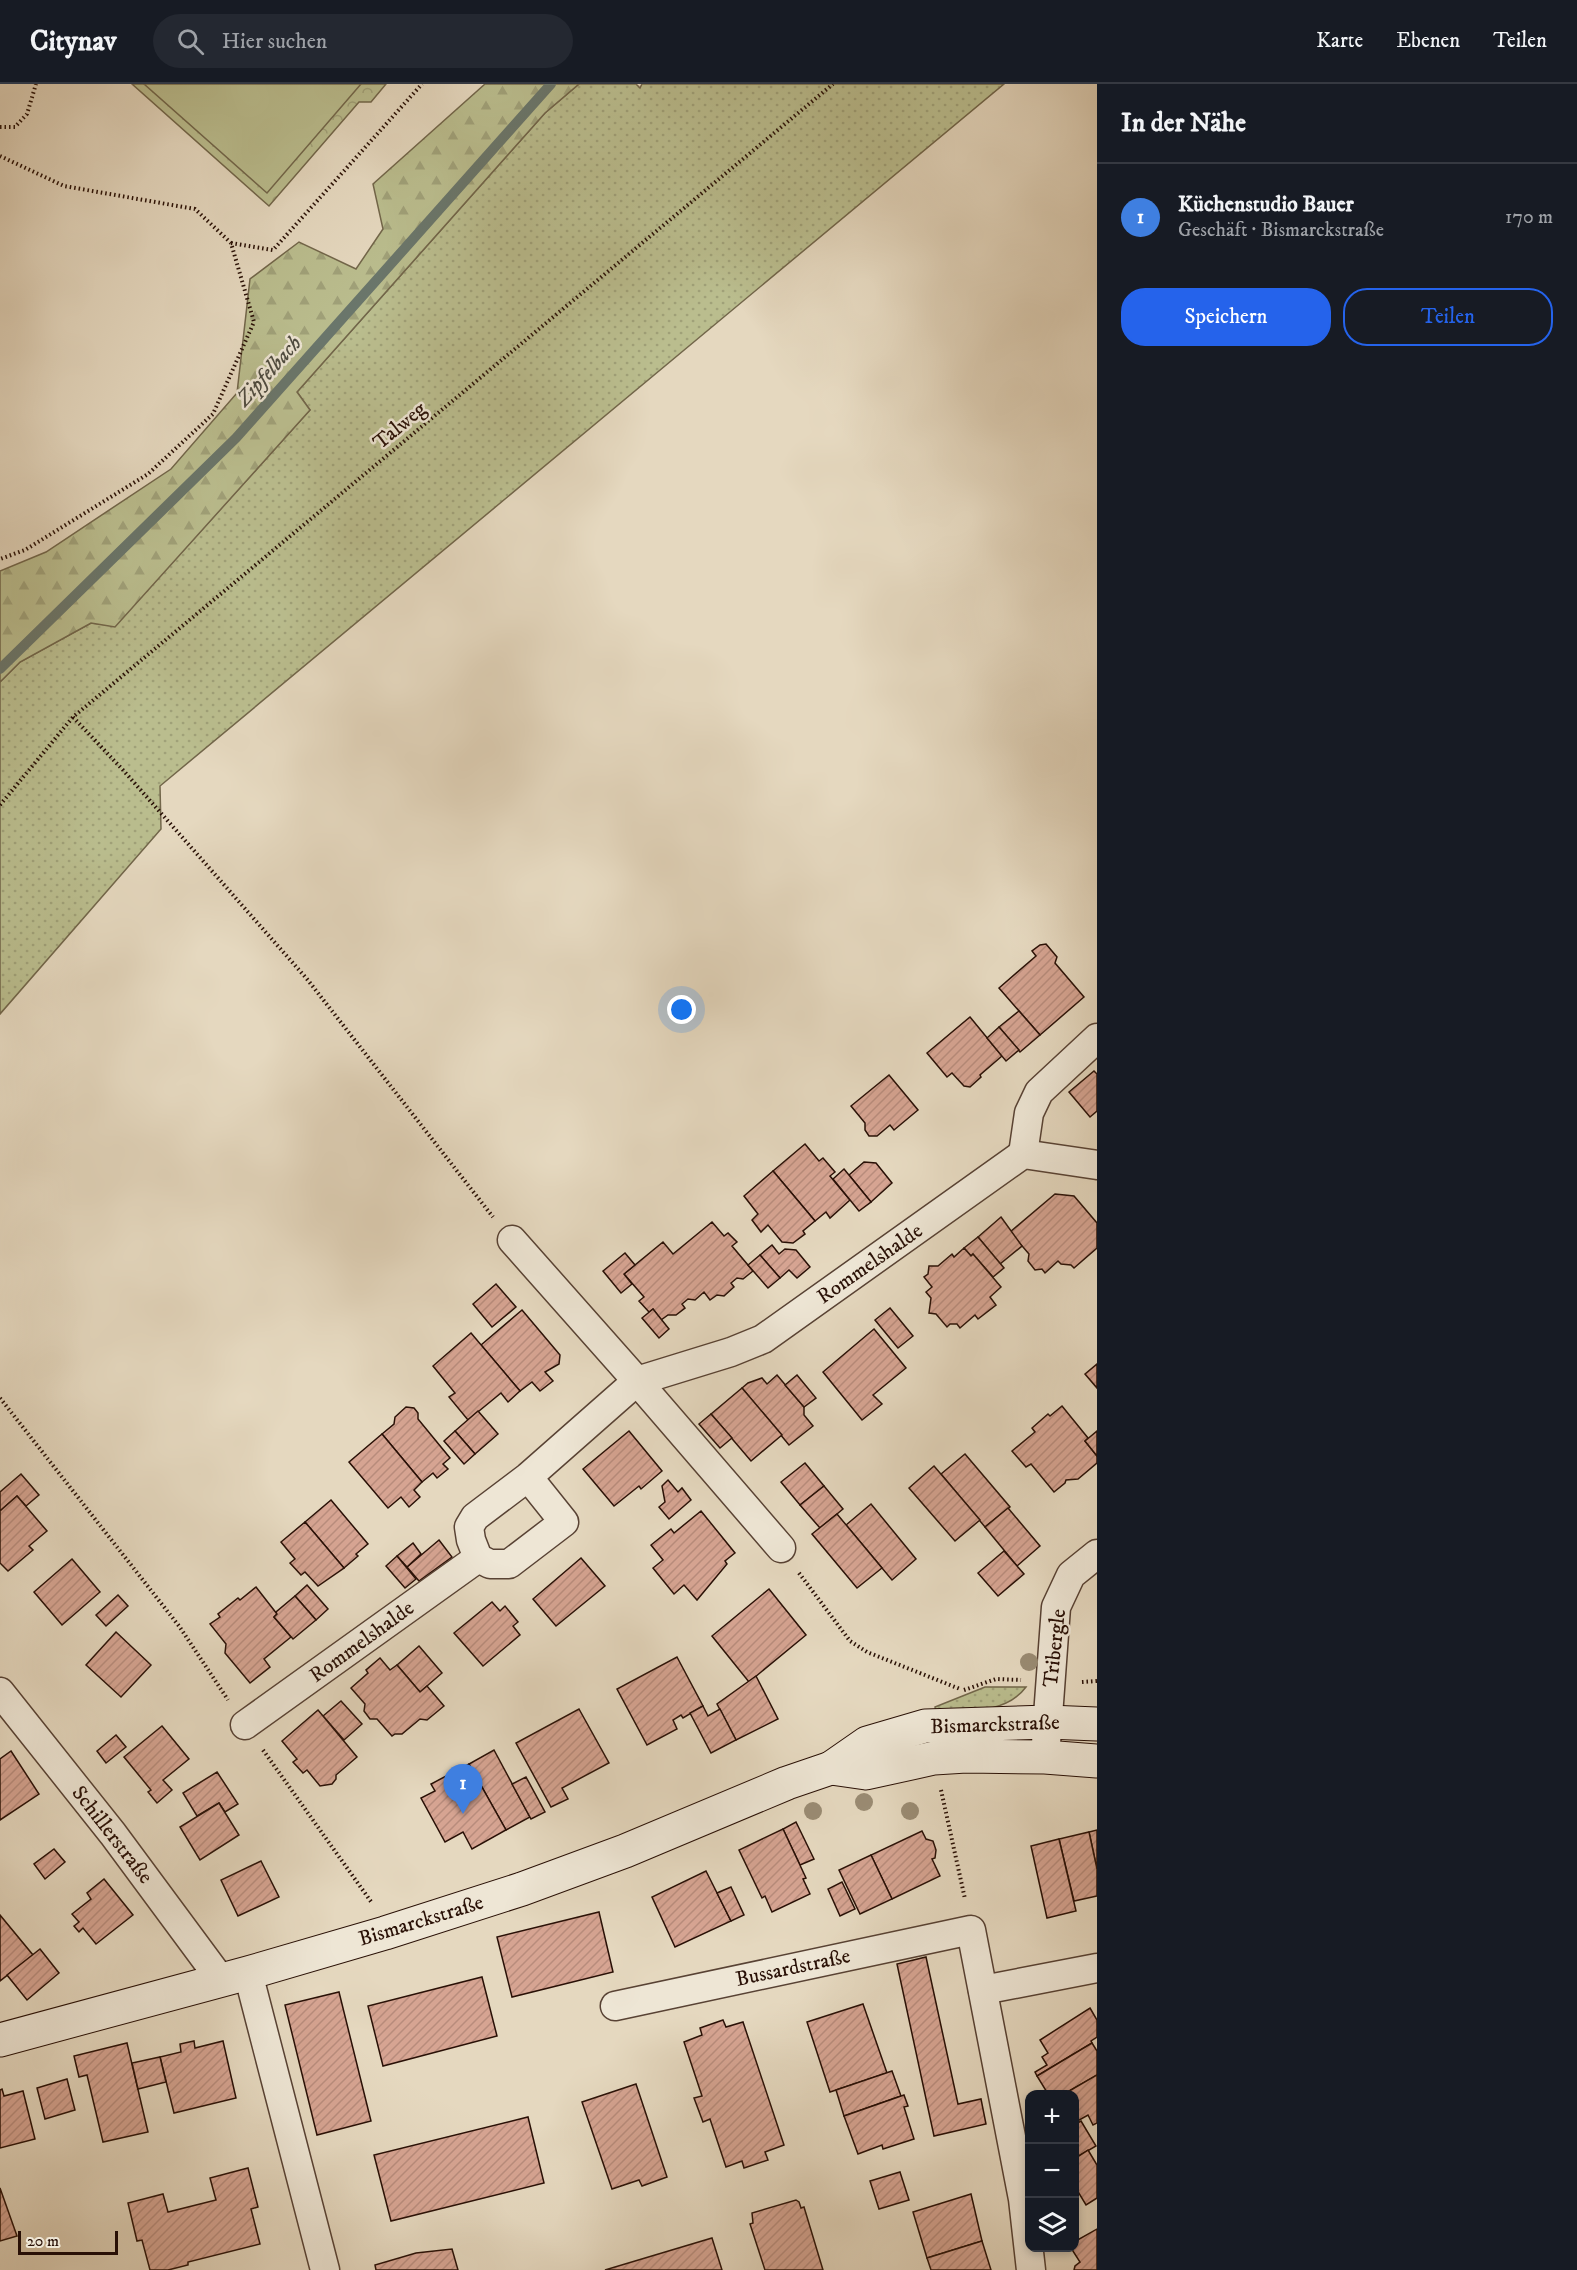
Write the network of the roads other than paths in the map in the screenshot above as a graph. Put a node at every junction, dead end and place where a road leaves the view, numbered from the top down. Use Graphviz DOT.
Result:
graph roads {
  1 [pos="1097,1038"];
  2 [pos="1023,1154"];
  3 [pos="1097,1165"];
  4 [pos="512,1240"];
  5 [pos="637,1381"];
  6 [pos="528,1477"];
  7 [pos="781,1548"];
  8 [pos="1097,1554"];
  9 [pos="478,1558"];
  10 [pos="1,1695"];
  11 [pos="1048,1722"];
  12 [pos="1097,1724"];
  13 [pos="245,1725"];
  14 [pos="1045,1757"];
  15 [pos="1097,1761"];
  16 [pos="831,1768"];
  17 [pos="1097,1968"];
  18 [pos="235,1976"];
  19 [pos="983,1990"];
  20 [pos="615,2006"];
  21 [pos="0,2040"];
  22 [pos="325,2270"];
  23 [pos="1031,2270"];
  1 -- 2 [label="street"];
  2 -- 3 [label="street"];
  2 -- 5 [label="street, Rommelshalde"];
  4 -- 5 [label="street"];
  5 -- 6 [label="street, Rommelshalde"];
  5 -- 7 [label="street"];
  6 -- 9 [label="street, Rommelshalde"];
  6 -- 9 [label="street"];
  8 -- 11 [label="street, Tribergle"];
  9 -- 13 [label="street, Rommelshalde"];
  10 -- 18 [label="street, Schillerstraße"];
  11 -- 12 [label="street, Bismarckstraße"];
  11 -- 14 [label="street, Tribergle"];
  11 -- 16 [label="street, Bismarckstraße"];
  14 -- 15 [label="street, Bismarckstraße"];
  14 -- 16 [label="street, Bismarckstraße"];
  16 -- 18 [label="street, Bismarckstraße"];
  17 -- 19 [label="street"];
  18 -- 21 [label="street, Bismarckstraße"];
  18 -- 22 [label="street, Schillerstraße"];
  19 -- 20 [label="street, Bussardstraße"];
  19 -- 23 [label="street"];
}
